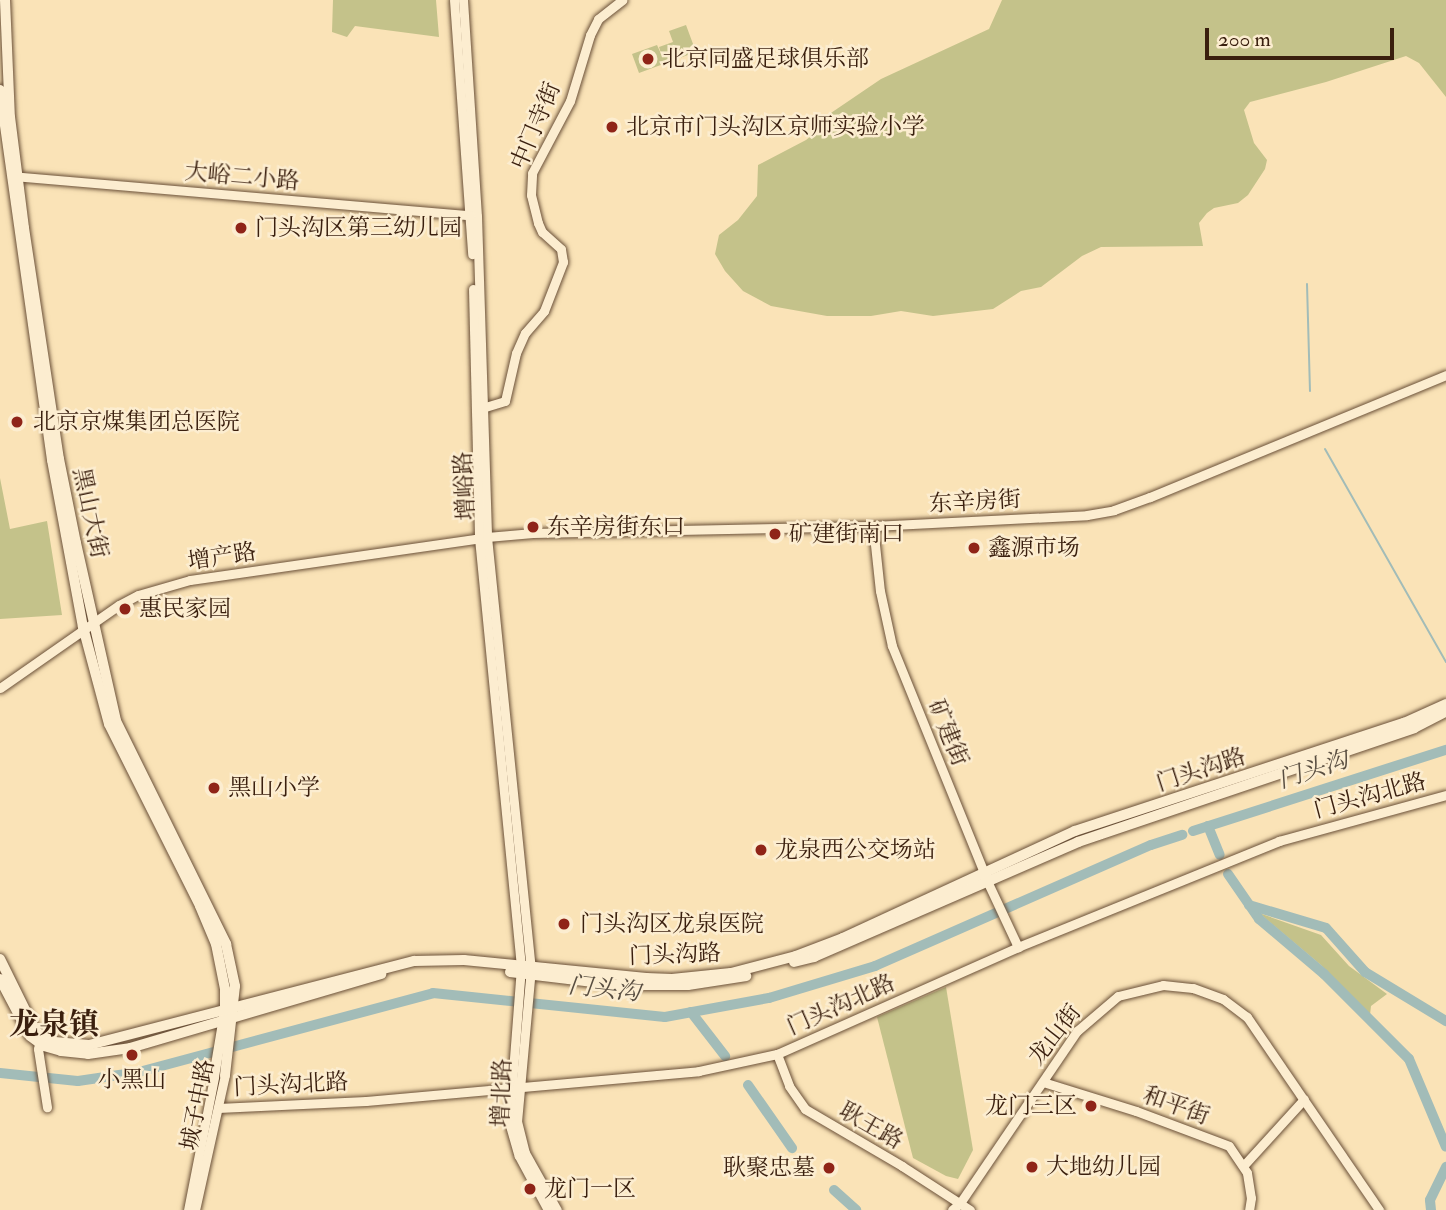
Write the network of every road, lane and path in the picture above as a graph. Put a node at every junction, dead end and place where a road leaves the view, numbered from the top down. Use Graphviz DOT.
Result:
graph roads {
  1 [pos="5,0"];
  2 [pos="454,0"];
  3 [pos="463,0"];
  4 [pos="622,0"];
  5 [pos="0,90"];
  6 [pos="14,177"];
  7 [pos="471,215"];
  8 [pos="1446,375"];
  9 [pos="482,408"];
  10 [pos="873,526"];
  11 [pos="483,537"];
  12 [pos="93,621"];
  13 [pos="83,627"];
  14 [pos="0,688"];
  15 [pos="1446,704"];
  16 [pos="1446,712"];
  17 [pos="1446,795"];
  18 [pos="984,872"];
  19 [pos="989,886"];
  20 [pos="1018,947"];
  21 [pos="0,959"];
  22 [pos="526,971"];
  23 [pos="0,979"];
  24 [pos="229,1013"];
  25 [pos="40,1039"];
  26 [pos="777,1054"];
  27 [pos="220,1076"];
  28 [pos="1043,1082"];
  29 [pos="515,1088"];
  30 [pos="1304,1099"];
  31 [pos="47,1107"];
  32 [pos="218,1108"];
  33 [pos="1244,1165"];
  34 [pos="960,1207"];
  35 [pos="188,1210"];
  36 [pos="195,1210"];
  37 [pos="548,1210"];
  38 [pos="557,1210"];
  39 [pos="952,1210"];
  40 [pos="970,1210"];
  41 [pos="1249,1210"];
  42 [pos="1378,1210"];
  1 -- 6 [label="main road, 黑山大街"];
  2 -- 7 [label="street, 增峪路"];
  3 -- 9 [label="street, 增峪路"];
  4 -- 9 [label="street, 中门寺街"];
  5 -- 6 [label="main road, 黑山大街"];
  6 -- 7 [label="street, 大峪二小路"];
  6 -- 12 [label="main road, 黑山大街"];
  6 -- 13 [label="main road, 黑山大街"];
  7 -- 11 [label="street, 增峪路"];
  8 -- 10 [label="street, 东辛房街"];
  9 -- 11 [label="street, 增峪路"];
  10 -- 11 [label="street, 东辛房街"];
  10 -- 18 [label="street, 矿建街"];
  11 -- 12 [label="street, 增产路"];
  11 -- 22 [label="street, 增峪路"];
  12 -- 13 [label="street, 增产路"];
  12 -- 24 [label="main road, 黑山大街"];
  13 -- 14 [label="street, 增产路"];
  13 -- 24 [label="main road, 黑山大街"];
  15 -- 18 [label="main road, 门头沟路"];
  16 -- 19 [label="main road, 门头沟路"];
  17 -- 20 [label="street, 门头沟北路"];
  18 -- 19 [label="street, 矿建街"];
  18 -- 22 [label="main road, 门头沟路"];
  19 -- 20 [label="street, 矿建街"];
  19 -- 22 [label="main road, 门头沟路"];
  20 -- 26 [label="street, 门头沟北路"];
  21 -- 25 [label="main road"];
  22 -- 24 [label="main road, 门头沟路"];
  22 -- 29 [label="street, 增北路"];
  23 -- 25 [label="main road"];
  24 -- 25 [label="main road, 门头沟路"];
  24 -- 27 [label="main road, 城子中路"];
  24 -- 27 [label="main road"];
  25 -- 31 [label="street"];
  26 -- 29 [label="street, 门头沟北路"];
  26 -- 34 [label="street, 耿王路"];
  27 -- 32 [label="street, 城子中路"];
  27 -- 35 [label="street, 城子中路"];
  28 -- 30 [label="street, 龙山街"];
  28 -- 33 [label="street, 和平街"];
  28 -- 34 [label="street, 龙山街"];
  29 -- 32 [label="street, 门头沟北路"];
  29 -- 37 [label="street, 增北路"];
  29 -- 38 [label="street, 增北路"];
  30 -- 33 [label="street"];
  30 -- 42 [label="street, 龙山街"];
  32 -- 36 [label="street, 城子中路"];
  33 -- 41 [label="street"];
  34 -- 39 [label="street, 龙山街"];
  34 -- 40 [label="street, 耿王路"];
}
